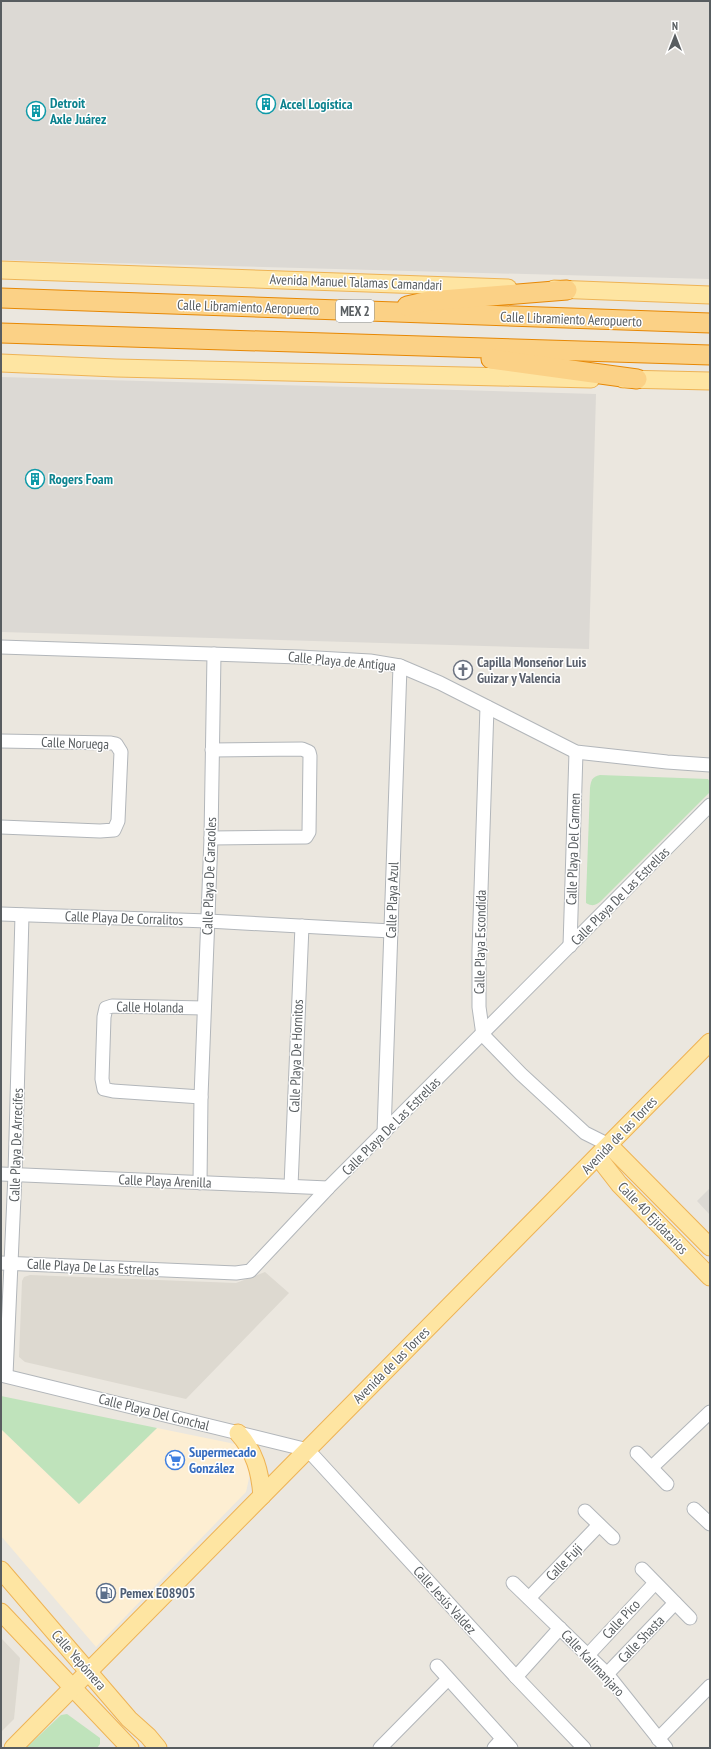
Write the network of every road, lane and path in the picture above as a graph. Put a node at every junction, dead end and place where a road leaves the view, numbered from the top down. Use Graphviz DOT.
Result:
graph roads {
  1 [pos="1,270"];
  2 [pos="567,290"];
  3 [pos="710,295"];
  4 [pos="1,298"];
  5 [pos="377,312"];
  6 [pos="710,323"];
  7 [pos="1,333"];
  8 [pos="391,345"];
  9 [pos="710,354"];
  10 [pos="1,363"];
  11 [pos="637,378"];
  12 [pos="710,381"];
  13 [pos="1,647"];
  14 [pos="214,654"];
  15 [pos="400,666"];
  16 [pos="486,707"];
  17 [pos="1,741"];
  18 [pos="212,750"];
  19 [pos="576,752"];
  20 [pos="710,765"];
  21 [pos="710,806"];
  22 [pos="1,827"];
  23 [pos="211,838"];
  24 [pos="1,914"];
  25 [pos="22,915"];
  26 [pos="208,921"];
  27 [pos="302,926"];
  28 [pos="391,931"];
  29 [pos="570,946"];
  30 [pos="204,1008"];
  31 [pos="483,1035"];
  32 [pos="710,1042"];
  33 [pos="201,1097"];
  34 [pos="384,1133"];
  35 [pos="603,1151"];
  36 [pos="1,1174"];
  37 [pos="15,1174"];
  38 [pos="200,1183"];
  39 [pos="291,1186"];
  40 [pos="328,1188"];
  41 [pos="710,1247"];
  42 [pos="6,1263"];
  43 [pos="710,1277"];
  44 [pos="3,1375"];
  45 [pos="710,1412"];
  46 [pos="238,1433"];
  47 [pos="308,1450"];
  48 [pos="637,1453"];
  49 [pos="652,1467"];
  50 [pos="667,1484"];
  51 [pos="262,1496"];
  52 [pos="694,1509"];
  53 [pos="585,1511"];
  54 [pos="710,1524"];
  55 [pos="599,1525"];
  56 [pos="612,1538"];
  57 [pos="642,1569"];
  58 [pos="1,1570"];
  59 [pos="513,1583"];
  60 [pos="655,1583"];
  61 [pos="529,1598"];
  62 [pos="675,1603"];
  63 [pos="1,1612"];
  64 [pos="690,1618"];
  65 [pos="560,1628"];
  66 [pos="588,1654"];
  67 [pos="437,1666"];
  68 [pos="89,1672"];
  69 [pos="607,1674"];
  70 [pos="516,1677"];
  71 [pos="448,1679"];
  72 [pos="710,1686"];
  73 [pos="72,1688"];
  74 [pos="129,1719"];
  75 [pos="662,1743"];
  76 [pos="502,1745"];
  77 [pos="124,1746"];
  78 [pos="13,1748"];
  79 [pos="158,1748"];
  80 [pos="380,1748"];
  81 [pos="584,1748"];
  1 -- 2 [label="main road, Avenida Manuel Talamas Camandari"];
  2 -- 3 [label="main road, Avenida Manuel Talamas Camandari"];
  2 -- 5 [label="highway"];
  4 -- 5 [label="highway, Calle Libramiento Aeropuerto / MEX 2"];
  5 -- 6 [label="highway, Calle Libramiento Aeropuerto / MEX 2"];
  7 -- 8 [label="highway"];
  8 -- 9 [label="highway"];
  8 -- 11 [label="highway"];
  10 -- 11 [label="main road"];
  11 -- 12 [label="main road"];
  13 -- 14 [label="street, Calle Playa de Antigua"];
  14 -- 15 [label="street, Calle Playa de Antigua"];
  14 -- 18 [label="street, Calle Playa De Caracoles"];
  15 -- 16 [label="street, Calle Playa de Antigua"];
  15 -- 28 [label="street, Calle Playa Azul"];
  16 -- 19 [label="street, Calle Playa de Antigua"];
  16 -- 31 [label="street, Calle Playa Escondida"];
  17 -- 22 [label="street, Calle Noruega"];
  18 -- 23 [label="street, Calle Playa De Caracoles"];
  18 -- 23 [label="street"];
  19 -- 20 [label="street, Calle Playa de Antigua"];
  19 -- 29 [label="street, Calle Playa Del Carmen"];
  21 -- 29 [label="street, Calle Playa De Las Estrellas"];
  23 -- 26 [label="street, Calle Playa De Caracoles"];
  24 -- 25 [label="street, Calle Playa De Corralitos"];
  25 -- 26 [label="street, Calle Playa De Corralitos"];
  25 -- 37 [label="street, Calle Playa De Arrecifes"];
  26 -- 27 [label="street, Calle Playa De Corralitos"];
  26 -- 30 [label="street, Calle Playa De Caracoles"];
  27 -- 28 [label="street, Calle Playa De Corralitos"];
  27 -- 39 [label="street, Calle Playa De Hornitos"];
  28 -- 34 [label="street, Calle Playa Azul"];
  29 -- 31 [label="street, Calle Playa De Las Estrellas"];
  30 -- 33 [label="street, Calle Playa De Caracoles"];
  30 -- 33 [label="street, Calle Holanda"];
  31 -- 34 [label="street, Calle Playa De Las Estrellas"];
  31 -- 35 [label="street"];
  32 -- 35 [label="main road, Avenida de las Torres"];
  33 -- 38 [label="street, Calle Playa De Caracoles"];
  34 -- 40 [label="street, Calle Playa De Las Estrellas"];
  35 -- 41 [label="main road, Calle 40 Ejidatarios"];
  35 -- 43 [label="main road, Calle 40 Ejidatarios"];
  35 -- 47 [label="main road, Avenida de las Torres"];
  36 -- 37 [label="street, Calle Playa Arenilla"];
  37 -- 38 [label="street, Calle Playa Arenilla"];
  37 -- 42 [label="street, Calle Playa De Arrecifes"];
  38 -- 39 [label="street, Calle Playa Arenilla"];
  39 -- 40 [label="street, Calle Playa Arenilla"];
  40 -- 42 [label="street, Calle Playa De Las Estrellas"];
  42 -- 44 [label="street, Calle Playa De Arrecifes"];
  44 -- 46 [label="street, Calle Playa Del Conchal"];
  45 -- 49 [label="street"];
  46 -- 47 [label="street, Calle Playa Del Conchal"];
  46 -- 51 [label="main road"];
  47 -- 51 [label="main road, Avenida de las Torres"];
  47 -- 70 [label="street, Calle Jesús Valdez"];
  48 -- 49 [label="street"];
  49 -- 50 [label="street"];
  51 -- 68 [label="main road, Avenida de las Torres"];
  52 -- 54 [label="street"];
  53 -- 55 [label="street"];
  55 -- 56 [label="street"];
  55 -- 61 [label="street, Calle Fuji"];
  57 -- 60 [label="street"];
  58 -- 68 [label="main road, Calle Yepómera"];
  59 -- 61 [label="street, Calle Kalimanjaro"];
  60 -- 62 [label="street"];
  60 -- 66 [label="street, Calle Pico"];
  61 -- 65 [label="street, Calle Kalimanjaro"];
  62 -- 64 [label="street"];
  62 -- 69 [label="street, Calle Shasta"];
  63 -- 73 [label="main road, Calle Yepómera"];
  65 -- 66 [label="street, Calle Kalimanjaro"];
  65 -- 70 [label="street"];
  66 -- 69 [label="street, Calle Kalimanjaro"];
  67 -- 71 [label="street"];
  68 -- 73 [label="main road, Avenida de las Torres"];
  68 -- 74 [label="main road, Calle Yepómera"];
  69 -- 75 [label="street, Calle Kalimanjaro"];
  70 -- 81 [label="street, Calle Jesús Valdez"];
  71 -- 76 [label="street"];
  71 -- 80 [label="street"];
  72 -- 75 [label="street"];
  73 -- 77 [label="main road, Calle Yepómera"];
  73 -- 78 [label="main road, Avenida de las Torres"];
  74 -- 77 [label="main road"];
  74 -- 79 [label="main road, Calle Yepómera"];
}
